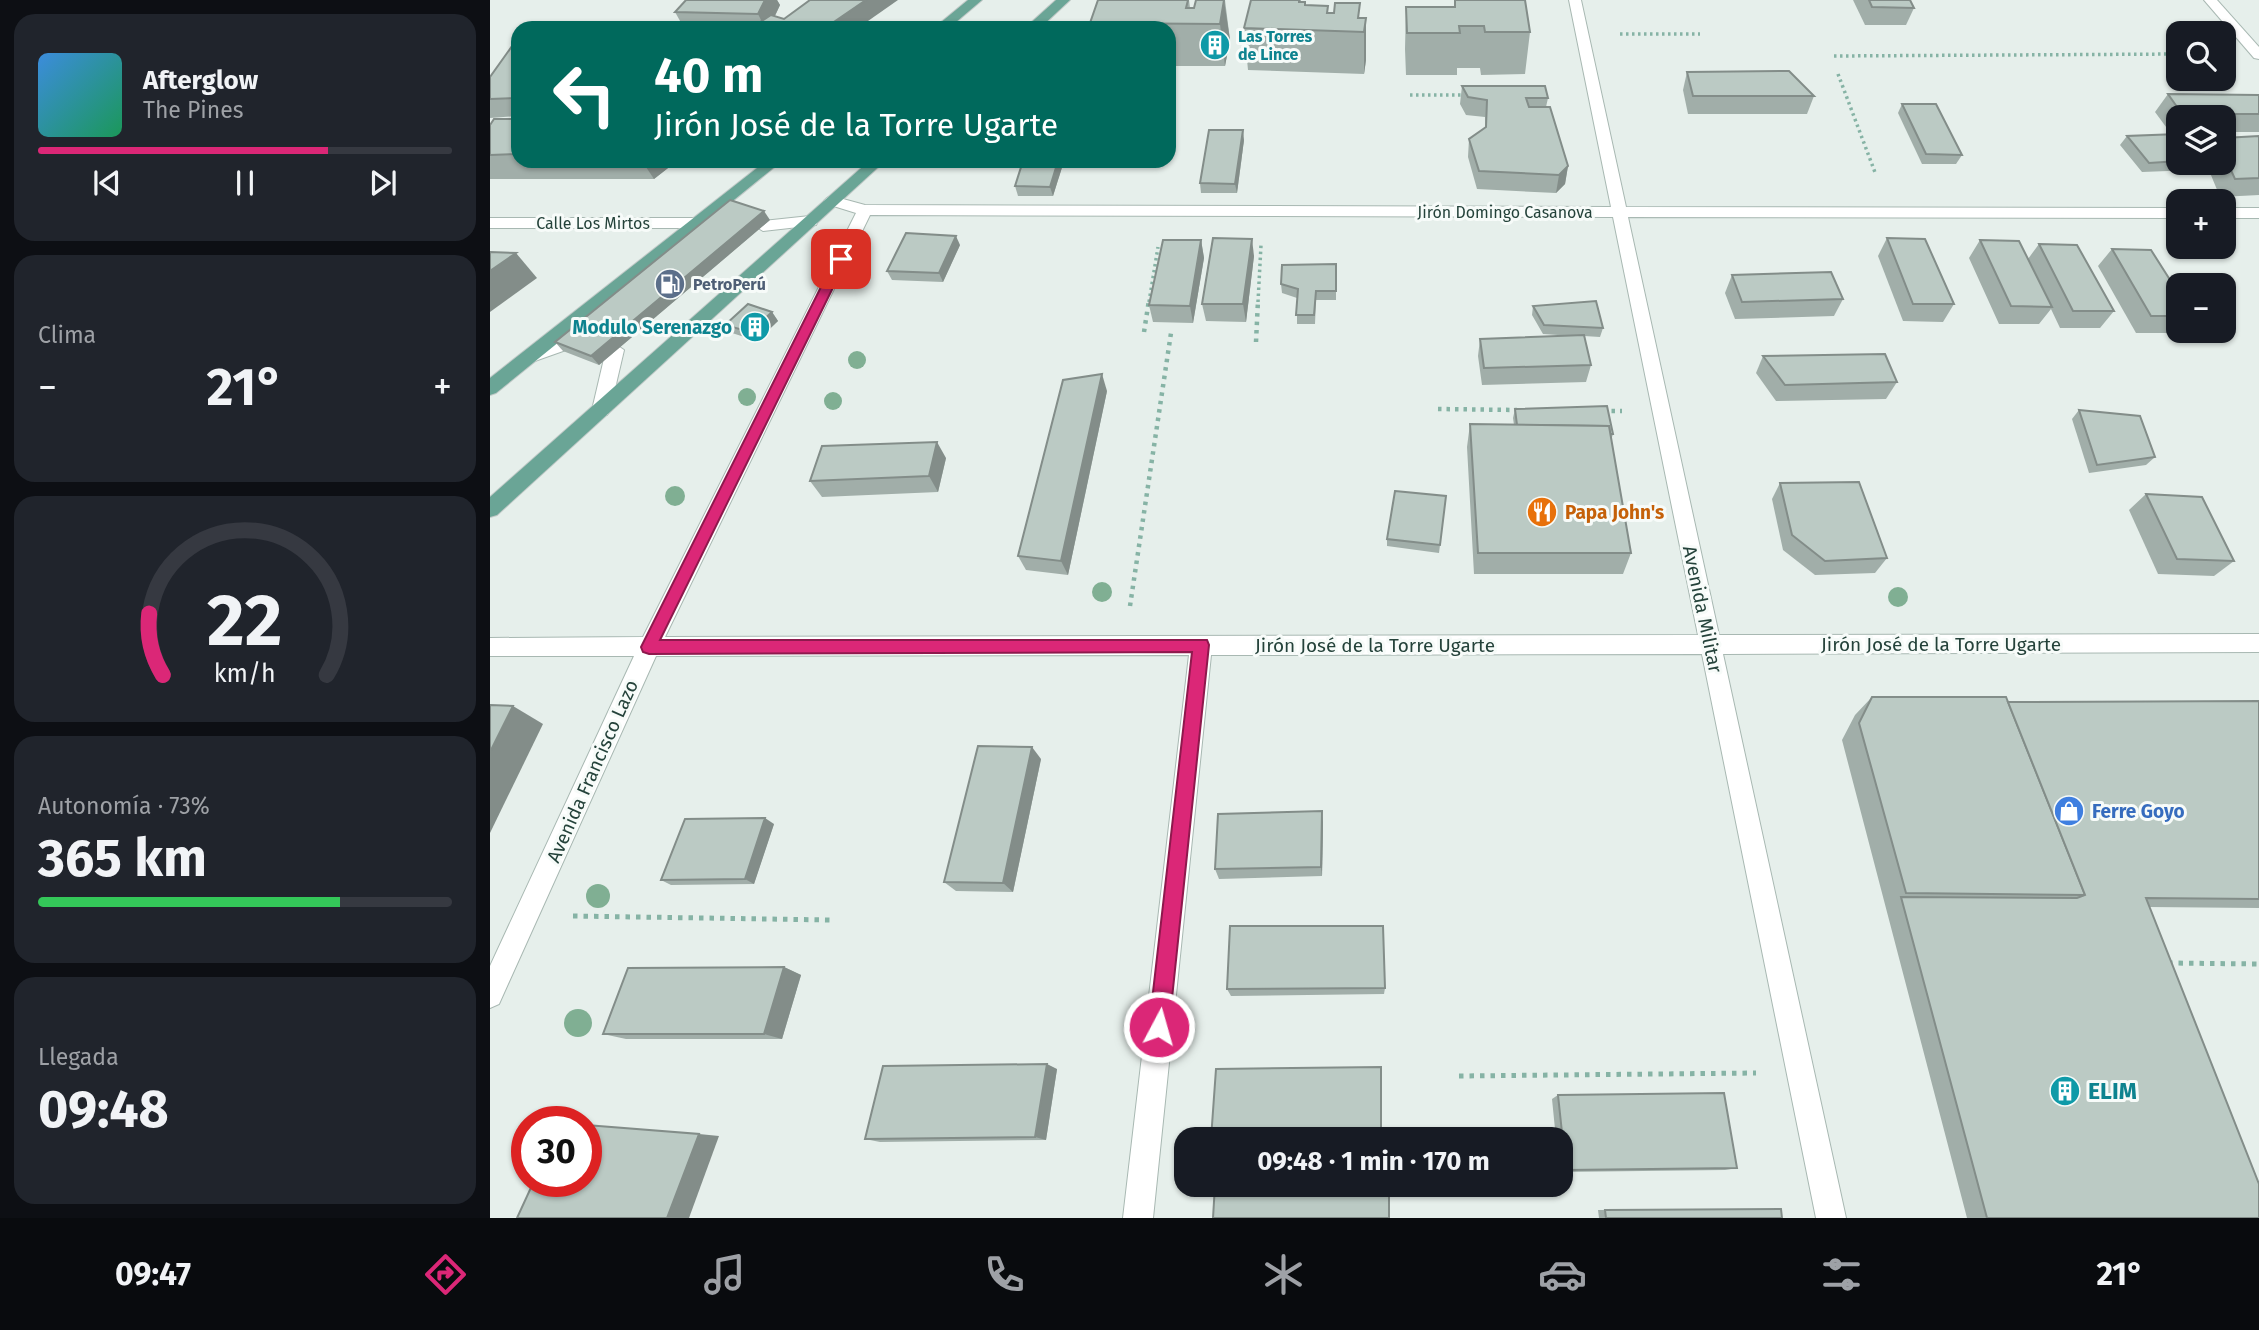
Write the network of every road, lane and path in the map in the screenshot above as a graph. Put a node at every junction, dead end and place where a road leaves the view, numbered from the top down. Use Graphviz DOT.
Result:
graph roads {
  1 [pos="976,0"];
  2 [pos="1064,0"];
  3 [pos="1575,0"];
  4 [pos="2210,0"];
  5 [pos="950,21"];
  6 [pos="1039,21"];
  7 [pos="1582,34"];
  8 [pos="1700,34"];
  9 [pos="2166,54"];
  10 [pos="2259,55"];
  11 [pos="1834,56"];
  12 [pos="1839,74"];
  13 [pos="1410,95"];
  14 [pos="1476,95"];
  15 [pos="766,168"];
  16 [pos="870,168"];
  17 [pos="744,186"];
  18 [pos="832,201"];
  19 [pos="865,210"];
  20 [pos="1164,211"];
  21 [pos="1263,211"];
  22 [pos="1619,213"];
  23 [pos="2166,213"];
  24 [pos="2236,213"];
  25 [pos="2259,213"];
  26 [pos="1890,214"];
  27 [pos="723,221"];
  28 [pos="810,221"];
  29 [pos="490,223"];
  30 [pos="697,223"];
  31 [pos="763,226"];
  32 [pos="1144,332"];
  33 [pos="1171,333"];
  34 [pos="574,341"];
  35 [pos="1256,342"];
  36 [pos="615,351"];
  37 [pos="532,356"];
  38 [pos="490,388"];
  39 [pos="1438,409"];
  40 [pos="601,410"];
  41 [pos="1521,410"];
  42 [pos="1591,411"];
  43 [pos="1661,412"];
  44 [pos="490,509"];
  45 [pos="2259,643"];
  46 [pos="1124,645"];
  47 [pos="1201,645"];
  48 [pos="1710,645"];
  49 [pos="490,647"];
  50 [pos="649,647"];
  51 [pos="527,915"];
  52 [pos="831,920"];
  53 [pos="2163,963"];
  54 [pos="2259,964"];
  55 [pos="490,995"];
  56 [pos="1800,1072"];
  57 [pos="1459,1076"];
  58 [pos="1138,1218"];
  59 [pos="1831,1218"];
  1 -- 5 [label="main road"];
  2 -- 6 [label="main road"];
  3 -- 7 [label="street, Avenida Militar"];
  4 -- 10 [label="street"];
  7 -- 8 [label="path"];
  7 -- 22 [label="street, Avenida Militar"];
  9 -- 11 [label="path"];
  12 -- 26 [label="path"];
  13 -- 14 [label="path"];
  15 -- 17 [label="main road"];
  16 -- 18 [label="main road"];
  17 -- 27 [label="street"];
  17 -- 30 [label="main road"];
  18 -- 19 [label="street, Jirón Domingo Casanova"];
  18 -- 28 [label="main road"];
  19 -- 20 [label="street, Jirón Domingo Casanova"];
  19 -- 50 [label="street, Avenida Francisco Lazo"];
  20 -- 21 [label="street, Jirón Domingo Casanova"];
  20 -- 32 [label="path"];
  21 -- 22 [label="street, Jirón Domingo Casanova"];
  21 -- 35 [label="path"];
  22 -- 26 [label="street, Jirón Domingo Casanova"];
  22 -- 43 [label="street, Avenida Militar"];
  23 -- 26 [label="street, Jirón Domingo Casanova"];
  24 -- 25 [label="street"];
  28 -- 31 [label="street"];
  28 -- 40 [label="main road"];
  29 -- 30 [label="street, Calle Los Mirtos"];
  30 -- 37 [label="main road"];
  33 -- 46 [label="path"];
  34 -- 37 [label="street"];
  36 -- 40 [label="street"];
  37 -- 38 [label="main road"];
  39 -- 41 [label="path"];
  40 -- 44 [label="main road"];
  42 -- 43 [label="path"];
  43 -- 48 [label="street, Avenida Militar"];
  45 -- 48 [label="street, Jirón José de la Torre Ugarte"];
  46 -- 47 [label="street, Jirón José de la Torre Ugarte"];
  46 -- 50 [label="street, Jirón José de la Torre Ugarte"];
  47 -- 48 [label="street, Jirón José de la Torre Ugarte"];
  47 -- 58 [label="street"];
  48 -- 56 [label="street, Avenida Militar"];
  49 -- 50 [label="street, Jirón José de la Torre Ugarte"];
  50 -- 51 [label="street, Avenida Francisco Lazo"];
  51 -- 52 [label="path"];
  51 -- 55 [label="street, Avenida Francisco Lazo"];
  53 -- 54 [label="path"];
  56 -- 57 [label="path"];
  56 -- 59 [label="street, Avenida Militar"];
}
